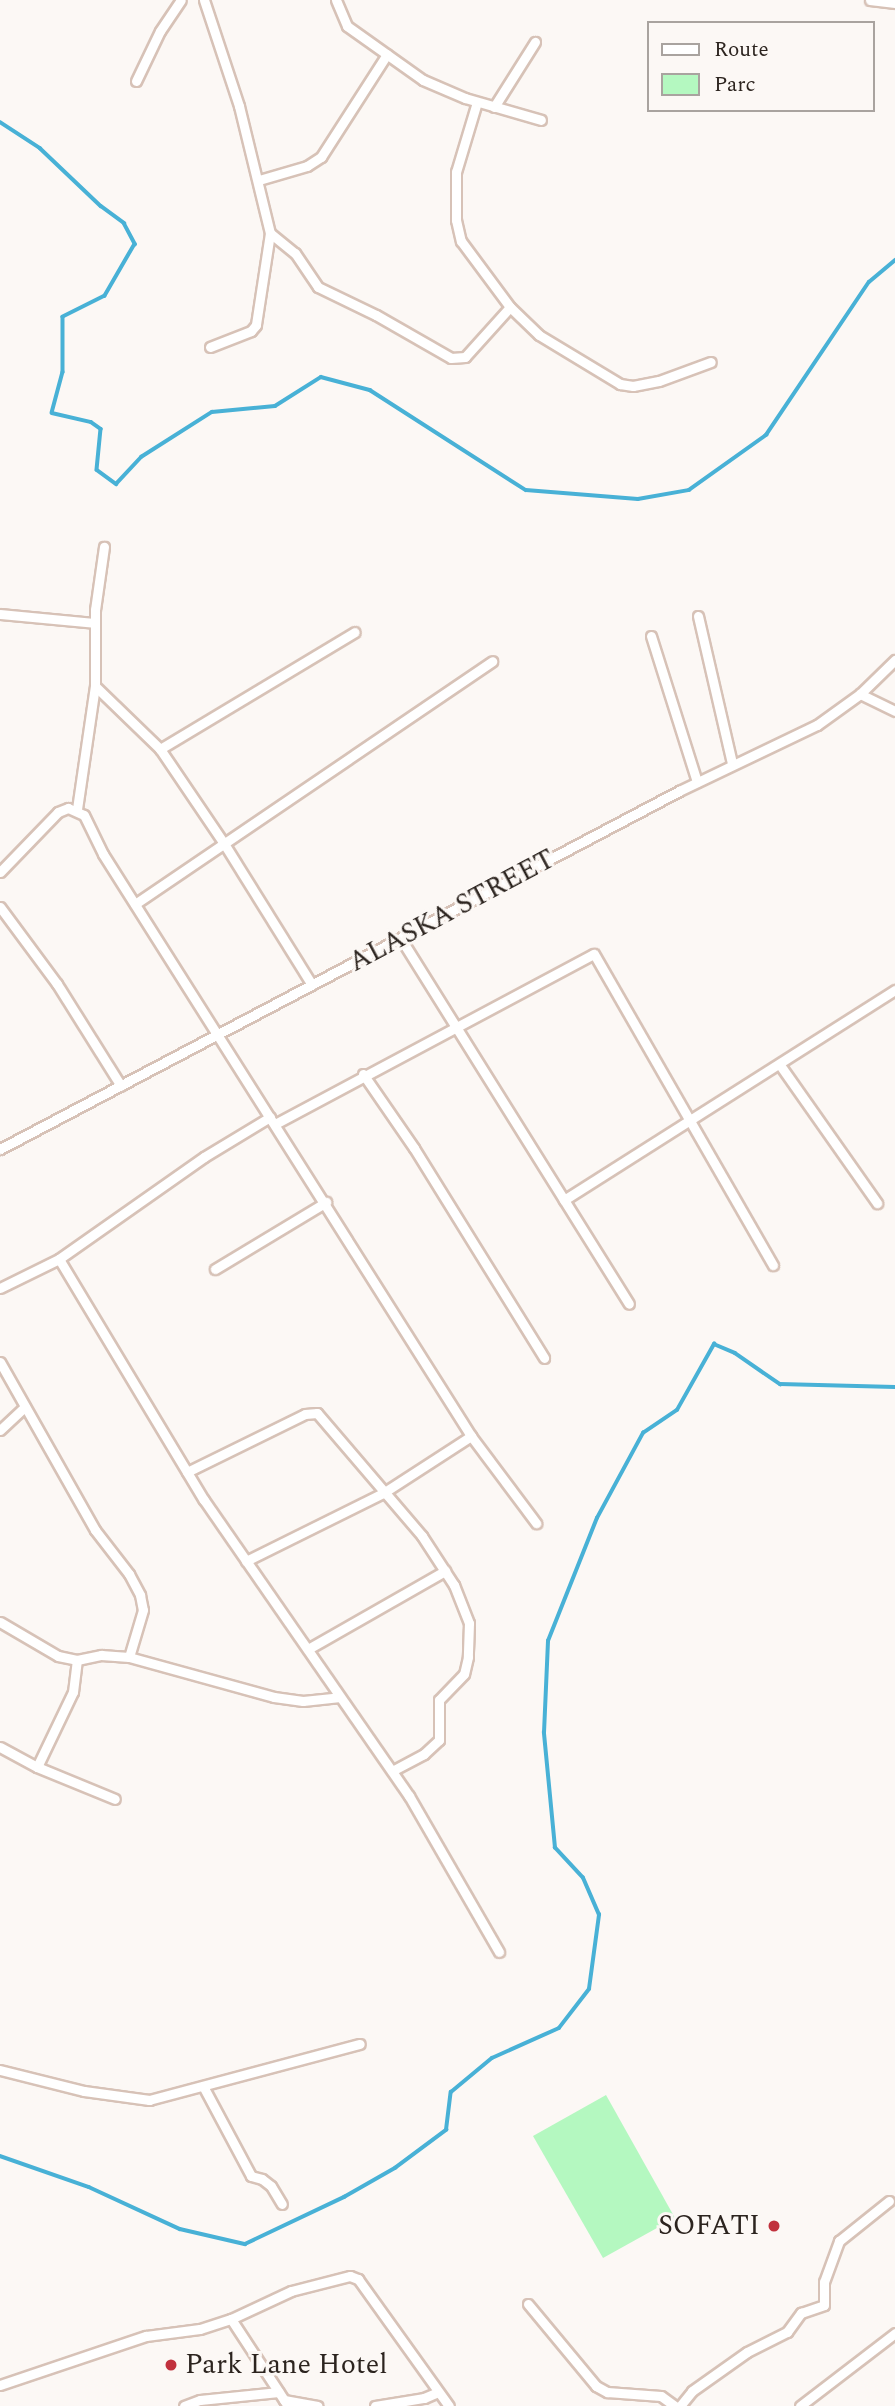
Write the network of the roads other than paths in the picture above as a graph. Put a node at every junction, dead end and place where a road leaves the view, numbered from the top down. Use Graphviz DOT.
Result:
graph roads {
  1 [pos="181,0"];
  2 [pos="204,0"];
  3 [pos="336,0"];
  4 [pos="870,0"];
  5 [pos="895,3"];
  6 [pos="535,42"];
  7 [pos="387,54"];
  8 [pos="136,81"];
  9 [pos="477,102"];
  10 [pos="494,107"];
  11 [pos="541,120"];
  12 [pos="258,180"];
  13 [pos="270,233"];
  14 [pos="510,307"];
  15 [pos="210,347"];
  16 [pos="711,362"];
  17 [pos="104,547"];
  18 [pos="0,614"];
  19 [pos="698,616"];
  20 [pos="95,623"];
  21 [pos="355,632"];
  22 [pos="652,636"];
  23 [pos="895,660"];
  24 [pos="492,661"];
  25 [pos="94,686"];
  26 [pos="860,694"];
  27 [pos="895,711"];
  28 [pos="160,749"];
  29 [pos="732,763"];
  30 [pos="696,782"];
  31 [pos="76,809"];
  32 [pos="223,842"];
  33 [pos="0,871"];
  34 [pos="135,904"];
  35 [pos="0,907"];
  36 [pos="401,939"];
  37 [pos="312,985"];
  38 [pos="895,990"];
  39 [pos="455,1028"];
  40 [pos="218,1035"];
  41 [pos="780,1065"];
  42 [pos="363,1074"];
  43 [pos="121,1086"];
  44 [pos="691,1119"];
  45 [pos="273,1121"];
  46 [pos="0,1149"];
  47 [pos="564,1200"];
  48 [pos="326,1202"];
  49 [pos="877,1203"];
  50 [pos="59,1259"];
  51 [pos="773,1265"];
  52 [pos="215,1269"];
  53 [pos="0,1288"];
  54 [pos="629,1304"];
  55 [pos="544,1359"];
  56 [pos="0,1362"];
  57 [pos="25,1407"];
  58 [pos="0,1430"];
  59 [pos="471,1436"];
  60 [pos="187,1472"];
  61 [pos="383,1493"];
  62 [pos="536,1523"];
  63 [pos="247,1561"];
  64 [pos="445,1571"];
  65 [pos="0,1622"];
  66 [pos="307,1649"];
  67 [pos="129,1657"];
  68 [pos="77,1660"];
  69 [pos="340,1697"];
  70 [pos="0,1747"];
  71 [pos="37,1767"];
  72 [pos="393,1771"];
  73 [pos="115,1799"];
  74 [pos="499,1952"];
  75 [pos="360,2044"];
  76 [pos="0,2070"];
  77 [pos="203,2087"];
  78 [pos="889,2200"];
  79 [pos="282,2204"];
  80 [pos="528,2304"];
  81 [pos="231,2319"];
  82 [pos="895,2333"];
  83 [pos="0,2385"];
  84 [pos="439,2392"];
  85 [pos="284,2399"];
  86 [pos="184,2406"];
  87 [pos="317,2406"];
  88 [pos="375,2406"];
  89 [pos="449,2406"];
  90 [pos="678,2406"];
  91 [pos="800,2406"];
  1 -- 8 [label="street"];
  2 -- 12 [label="street"];
  3 -- 7 [label="street"];
  4 -- 5 [label="street"];
  6 -- 10 [label="street"];
  7 -- 9 [label="street"];
  7 -- 12 [label="street"];
  9 -- 10 [label="street"];
  9 -- 14 [label="street"];
  10 -- 11 [label="street"];
  12 -- 13 [label="street"];
  13 -- 14 [label="street"];
  13 -- 15 [label="street"];
  14 -- 16 [label="street"];
  17 -- 20 [label="street"];
  18 -- 20 [label="street"];
  19 -- 29 [label="street"];
  20 -- 25 [label="street"];
  21 -- 28 [label="street"];
  22 -- 30 [label="street"];
  23 -- 26 [label="street, ALASKA STREET"];
  24 -- 32 [label="street"];
  25 -- 28 [label="street"];
  25 -- 31 [label="street"];
  26 -- 27 [label="street"];
  26 -- 29 [label="street, ALASKA STREET"];
  28 -- 32 [label="street"];
  29 -- 30 [label="street, ALASKA STREET"];
  30 -- 36 [label="street, ALASKA STREET"];
  31 -- 33 [label="street"];
  31 -- 34 [label="street"];
  32 -- 34 [label="street"];
  32 -- 37 [label="street"];
  34 -- 40 [label="street"];
  35 -- 43 [label="street"];
  36 -- 37 [label="street, ALASKA STREET"];
  36 -- 39 [label="street"];
  37 -- 40 [label="street, ALASKA STREET"];
  38 -- 41 [label="street"];
  39 -- 42 [label="street"];
  39 -- 44 [label="street"];
  39 -- 47 [label="street"];
  40 -- 43 [label="street, ALASKA STREET"];
  40 -- 45 [label="street"];
  41 -- 44 [label="street"];
  41 -- 49 [label="street"];
  42 -- 45 [label="street"];
  42 -- 55 [label="street"];
  43 -- 46 [label="street, ALASKA STREET"];
  44 -- 47 [label="street"];
  44 -- 51 [label="street"];
  45 -- 48 [label="street"];
  45 -- 50 [label="street"];
  47 -- 54 [label="street"];
  48 -- 52 [label="street"];
  48 -- 59 [label="street"];
  50 -- 53 [label="street"];
  50 -- 60 [label="street"];
  56 -- 57 [label="street"];
  57 -- 58 [label="street"];
  57 -- 67 [label="street"];
  59 -- 61 [label="street"];
  59 -- 62 [label="street"];
  60 -- 61 [label="street"];
  60 -- 63 [label="street"];
  61 -- 63 [label="street"];
  61 -- 64 [label="street"];
  63 -- 66 [label="street"];
  64 -- 66 [label="street"];
  64 -- 72 [label="street"];
  65 -- 68 [label="street"];
  66 -- 69 [label="street"];
  67 -- 68 [label="street"];
  67 -- 69 [label="street"];
  68 -- 71 [label="street"];
  69 -- 72 [label="street"];
  70 -- 71 [label="street"];
  71 -- 73 [label="street"];
  72 -- 74 [label="street"];
  75 -- 77 [label="street"];
  76 -- 77 [label="street"];
  77 -- 79 [label="street"];
  78 -- 90 [label="street"];
  80 -- 90 [label="street"];
  81 -- 83 [label="street"];
  81 -- 84 [label="street"];
  81 -- 85 [label="street"];
  82 -- 91 [label="street"];
  84 -- 88 [label="street"];
  84 -- 89 [label="street"];
  85 -- 86 [label="street"];
  85 -- 87 [label="street"];
}
